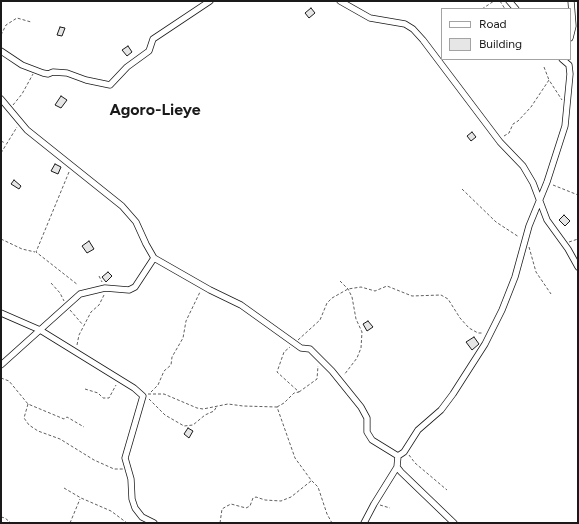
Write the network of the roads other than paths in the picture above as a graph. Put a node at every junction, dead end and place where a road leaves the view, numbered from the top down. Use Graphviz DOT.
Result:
graph roads {
  1 [pos="210,1"];
  2 [pos="340,1"];
  3 [pos="571,1"];
  4 [pos="571,34"];
  5 [pos="1,51"];
  6 [pos="568,62"];
  7 [pos="1,99"];
  8 [pos="540,201"];
  9 [pos="154,258"];
  10 [pos="578,267"];
  11 [pos="1,313"];
  12 [pos="40,330"];
  13 [pos="1,364"];
  14 [pos="398,456"];
  15 [pos="397,467"];
  16 [pos="154,523"];
  17 [pos="364,523"];
  18 [pos="454,523"];
  1 -- 5 [label="street"];
  2 -- 8 [label="street"];
  3 -- 4 [label="street"];
  6 -- 8 [label="street"];
  7 -- 9 [label="street"];
  8 -- 10 [label="street"];
  8 -- 14 [label="street"];
  9 -- 12 [label="street"];
  9 -- 14 [label="street"];
  11 -- 12 [label="street"];
  12 -- 13 [label="street"];
  12 -- 16 [label="street"];
  14 -- 15 [label="street"];
  15 -- 17 [label="street"];
  15 -- 18 [label="street"];
}
